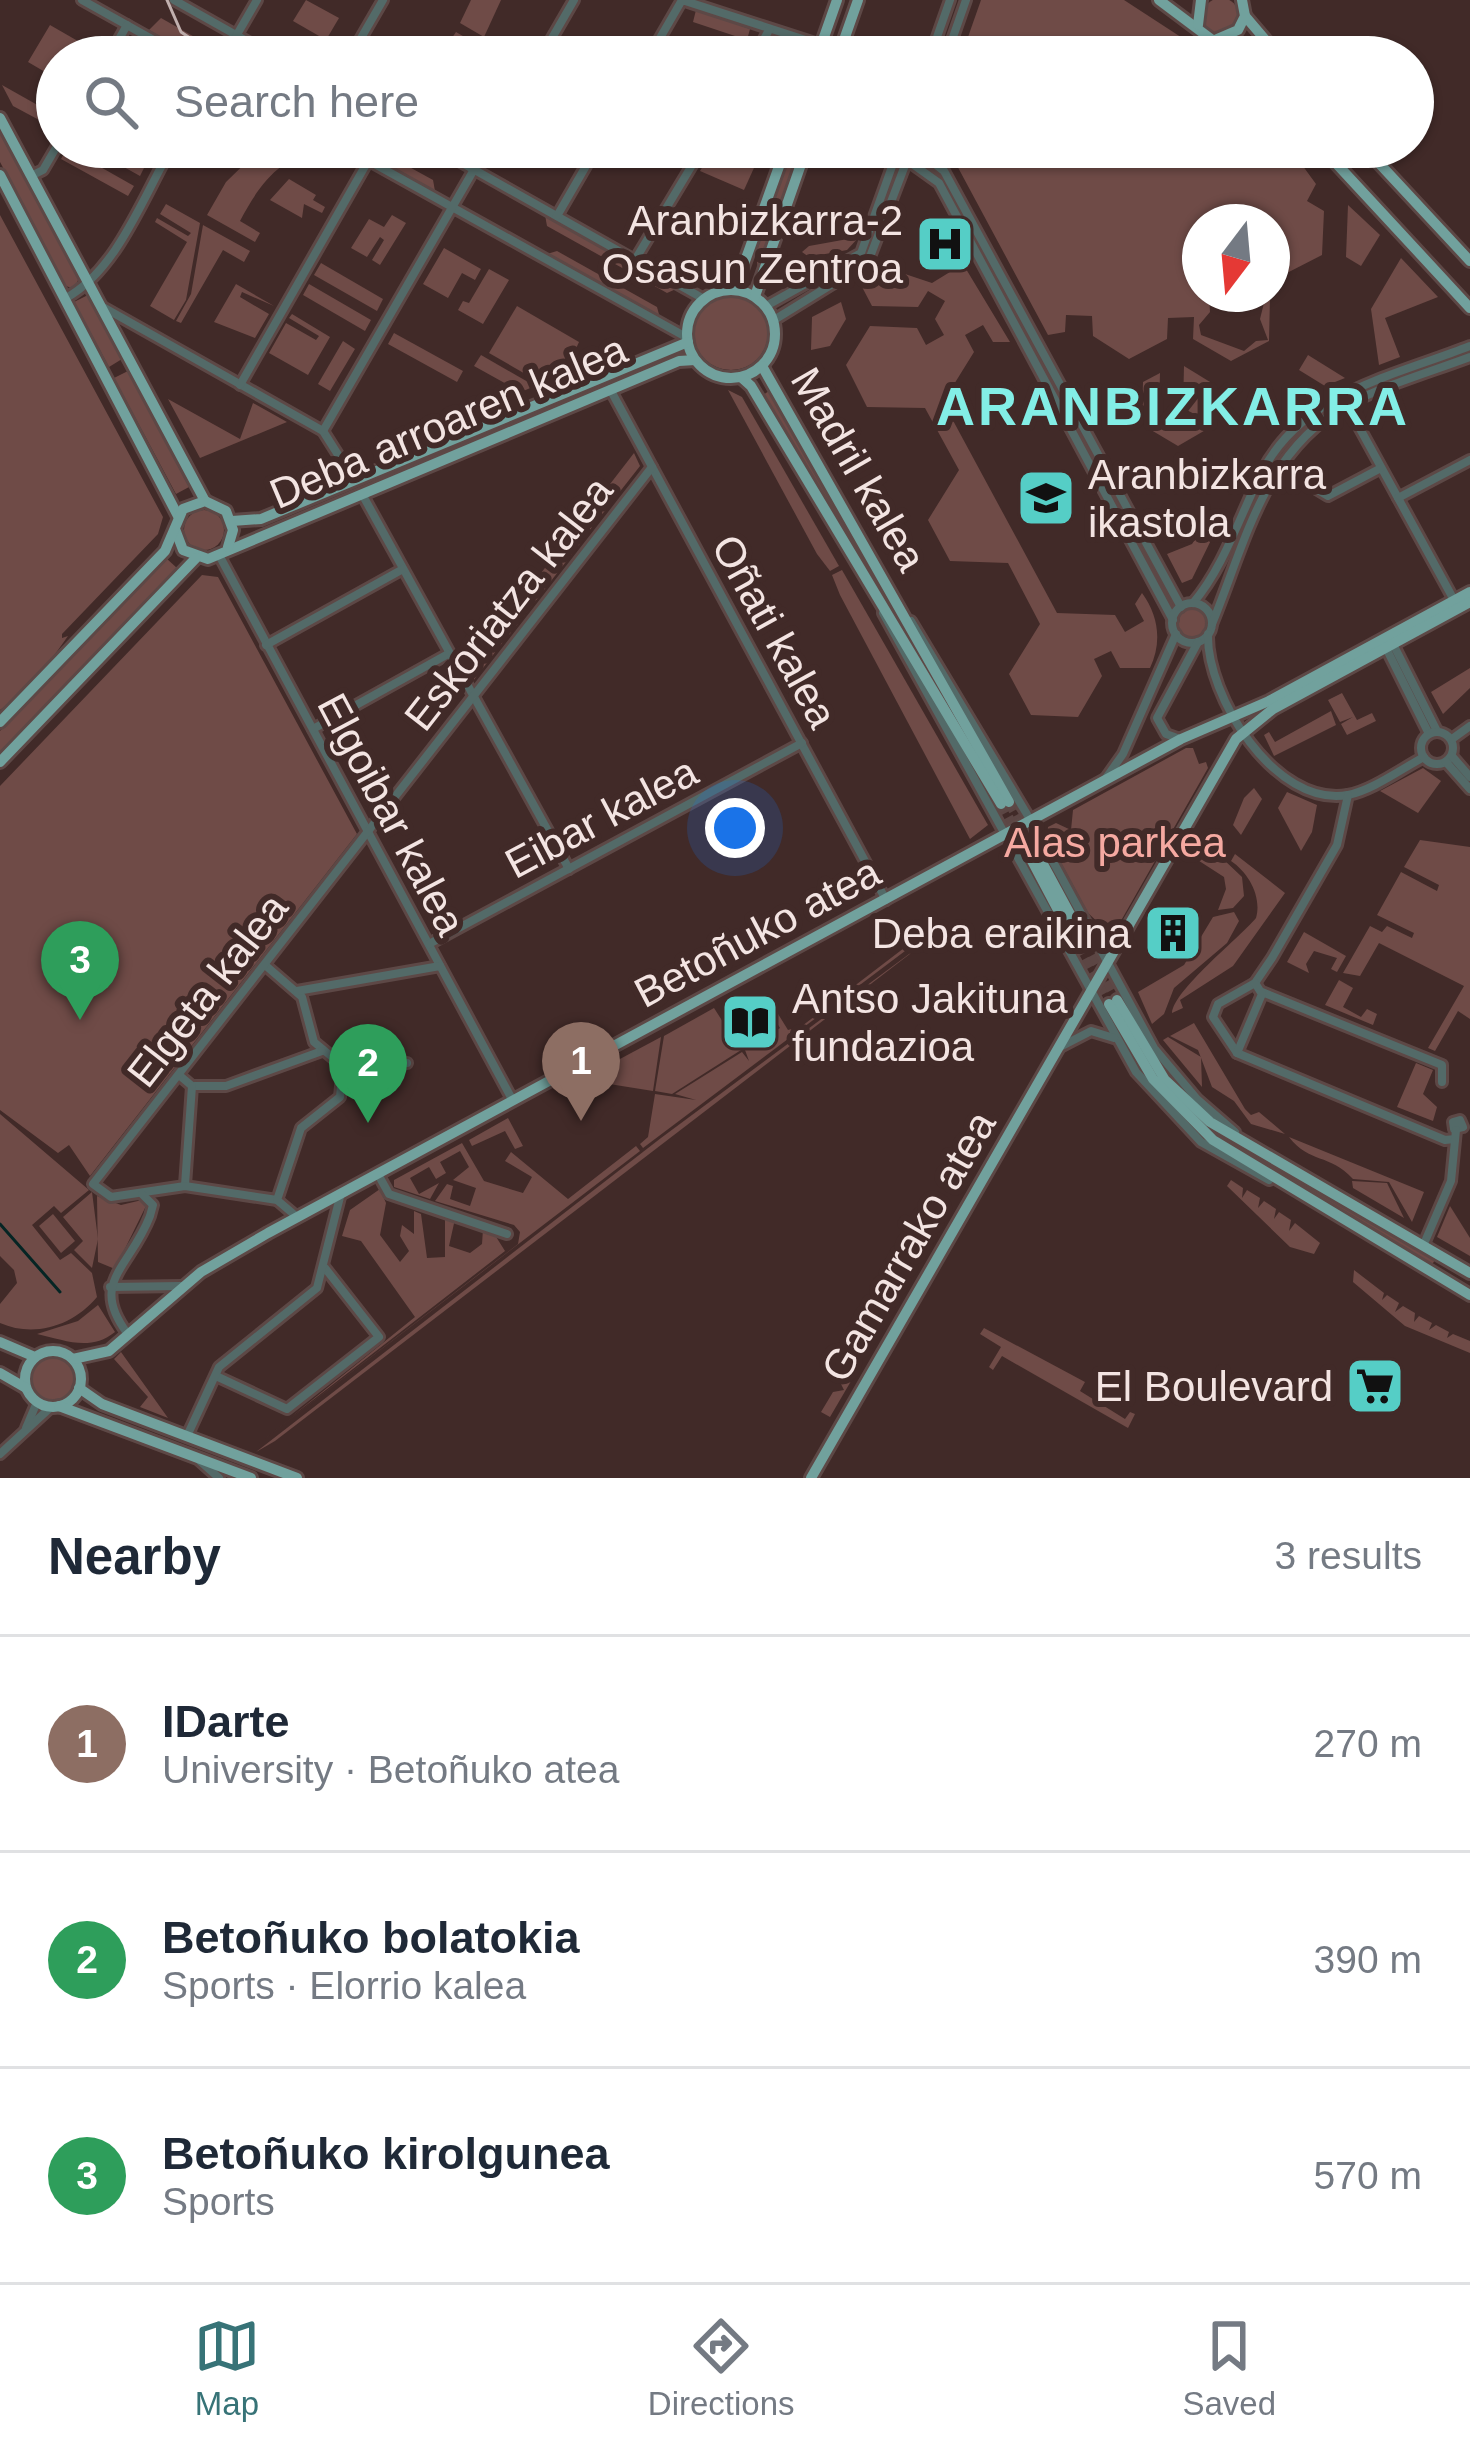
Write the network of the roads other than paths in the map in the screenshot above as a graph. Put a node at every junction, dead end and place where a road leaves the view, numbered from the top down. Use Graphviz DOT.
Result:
graph roads {
  1 [pos="82,0"];
  2 [pos="174,0"];
  3 [pos="257,0"];
  4 [pos="383,0"];
  5 [pos="574,0"];
  6 [pos="682,0"];
  7 [pos="837,0"];
  8 [pos="858,0"];
  9 [pos="950,0"];
  10 [pos="966,0"];
  11 [pos="1159,0"];
  12 [pos="1201,0"];
  13 [pos="1244,5"];
  14 [pos="127,25"];
  15 [pos="1198,25"];
  16 [pos="769,30"];
  17 [pos="121,36"];
  18 [pos="147,36"];
  19 [pos="237,36"];
  20 [pos="362,36"];
  21 [pos="553,36"];
  22 [pos="661,36"];
  23 [pos="766,36"];
  24 [pos="783,36"];
  25 [pos="824,36"];
  26 [pos="845,36"];
  27 [pos="937,36"];
  28 [pos="953,36"];
  29 [pos="1213,36"];
  30 [pos="1233,36"];
  31 [pos="1265,36"];
  32 [pos="0,118"];
  33 [pos="44,168"];
  34 [pos="159,168"];
  35 [pos="364,168"];
  36 [pos="381,168"];
  37 [pos="585,168"];
  38 [pos="690,168"];
  39 [pos="778,168"];
  40 [pos="800,168"];
  41 [pos="892,168"];
  42 [pos="906,168"];
  43 [pos="924,168"];
  44 [pos="940,168"];
  45 [pos="943,168"];
  46 [pos="1340,168"];
  47 [pos="1384,168"];
  48 [pos="474,169"];
  49 [pos="944,171"];
  50 [pos="0,175"];
  51 [pos="31,176"];
  52 [pos="902,181"];
  53 [pos="938,183"];
  54 [pos="452,208"];
  55 [pos="557,216"];
  56 [pos="635,260"];
  57 [pos="1470,261"];
  58 [pos="89,285"];
  59 [pos="735,289"];
  60 [pos="755,296"];
  61 [pos="66,298"];
  62 [pos="704,298"];
  63 [pos="100,305"];
  64 [pos="766,306"];
  65 [pos="1470,308"];
  66 [pos="774,320"];
  67 [pos="687,339"];
  68 [pos="1470,346"];
  69 [pos="1470,357"];
  70 [pos="695,360"];
  71 [pos="762,366"];
  72 [pos="741,377"];
  73 [pos="240,385"];
  74 [pos="610,389"];
  75 [pos="1347,405"];
  76 [pos="322,431"];
  77 [pos="1470,460"];
  78 [pos="652,467"];
  79 [pos="1280,467"];
  80 [pos="1381,468"];
  81 [pos="354,480"];
  82 [pos="361,493"];
  83 [pos="1398,498"];
  84 [pos="206,501"];
  85 [pos="232,521"];
  86 [pos="177,522"];
  87 [pos="223,551"];
  88 [pos="196,558"];
  89 [pos="403,569"];
  90 [pos="1470,592"];
  91 [pos="1454,600"];
  92 [pos="1470,602"];
  93 [pos="1192,603"];
  94 [pos="899,606"];
  95 [pos="1181,607"];
  96 [pos="883,611"];
  97 [pos="1172,620"];
  98 [pos="1210,629"];
  99 [pos="1176,634"];
  100 [pos="1198,642"];
  101 [pos="266,645"];
  102 [pos="1389,646"];
  103 [pos="448,654"];
  104 [pos="474,699"];
  105 [pos="1233,717"];
  106 [pos="0,722"];
  107 [pos="1470,725"];
  108 [pos="313,729"];
  109 [pos="1243,731"];
  110 [pos="1433,733"];
  111 [pos="1181,739"];
  112 [pos="1451,739"];
  113 [pos="802,743"];
  114 [pos="1424,757"];
  115 [pos="1449,759"];
  116 [pos="0,762"];
  117 [pos="1470,777"];
  118 [pos="1101,784"];
  119 [pos="1470,789"];
  120 [pos="1348,795"];
  121 [pos="1031,821"];
  122 [pos="367,832"];
  123 [pos="1006,835"];
  124 [pos="1034,857"];
  125 [pos="569,869"];
  126 [pos="887,902"];
  127 [pos="429,944"];
  128 [pos="1081,944"];
  129 [pos="1108,964"];
  130 [pos="265,965"];
  131 [pos="440,966"];
  132 [pos="1255,982"];
  133 [pos="297,991"];
  134 [pos="1262,992"];
  135 [pos="1091,993"];
  136 [pos="1116,1039"];
  137 [pos="1061,1047"];
  138 [pos="322,1051"];
  139 [pos="1237,1053"];
  140 [pos="407,1063"];
  141 [pos="343,1066"];
  142 [pos="179,1075"];
  143 [pos="1442,1082"];
  144 [pos="192,1086"];
  145 [pos="513,1100"];
  146 [pos="1461,1130"];
  147 [pos="1256,1147"];
  148 [pos="379,1176"];
  149 [pos="185,1186"];
  150 [pos="161,1188"];
  151 [pos="141,1194"];
  152 [pos="1304,1197"];
  153 [pos="340,1198"];
  154 [pos="153,1204"];
  155 [pos="280,1204"];
  156 [pos="298,1218"];
  157 [pos="278,1228"];
  158 [pos="507,1234"];
  159 [pos="1424,1246"];
  160 [pos="326,1268"];
  161 [pos="1470,1274"];
  162 [pos="182,1286"];
  163 [pos="110,1288"];
  164 [pos="1470,1294"];
  165 [pos="128,1333"];
  166 [pos="0,1342"];
  167 [pos="35,1357"];
  168 [pos="73,1359"];
  169 [pos="0,1373"];
  170 [pos="216,1376"];
  171 [pos="26,1388"];
  172 [pos="80,1388"];
  173 [pos="37,1402"];
  174 [pos="55,1406"];
  175 [pos="25,1431"];
  176 [pos="187,1436"];
  177 [pos="0,1454"];
  178 [pos="195,1456"];
  179 [pos="262,1464"];
  180 [pos="242,1477"];
  181 [pos="292,1477"];
  182 [pos="219,1478"];
  183 [pos="811,1478"];
  1 -- 14 [label="street"];
  2 -- 19 [label="street"];
  3 -- 19 [label="street"];
  4 -- 20 [label="street"];
  5 -- 21 [label="street"];
  6 -- 16 [label="street"];
  6 -- 22 [label="street"];
  7 -- 25 [label="main road"];
  8 -- 26 [label="main road"];
  9 -- 27 [label="street"];
  10 -- 28 [label="street"];
  11 -- 15 [label="main road"];
  12 -- 15 [label="main road"];
  13 -- 30 [label="main road"];
  13 -- 31 [label="main road"];
  14 -- 17 [label="street"];
  14 -- 18 [label="street"];
  15 -- 29 [label="main road"];
  16 -- 23 [label="street"];
  16 -- 24 [label="street"];
  32 -- 51 [label="main road"];
  33 -- 51 [label="street"];
  34 -- 58 [label="street"];
  35 -- 73 [label="street"];
  36 -- 54 [label="street"];
  37 -- 55 [label="street"];
  38 -- 56 [label="street"];
  39 -- 59 [label="main road"];
  40 -- 60 [label="main road"];
  41 -- 64 [label="street"];
  42 -- 52 [label="street"];
  43 -- 53 [label="street"];
  44 -- 49 [label="street"];
  45 -- 49 [label="street"];
  46 -- 65 [label="main road"];
  47 -- 57 [label="main road"];
  48 -- 54 [label="street"];
  48 -- 55 [label="street"];
  49 -- 95 [label="street"];
  50 -- 61 [label="main road"];
  51 -- 58 [label="main road"];
  52 -- 53 [label="street"];
  52 -- 66 [label="street"];
  53 -- 97 [label="street"];
  54 -- 67 [label="street"];
  54 -- 76 [label="street"];
  55 -- 56 [label="street"];
  56 -- 62 [label="street"];
  58 -- 61 [label="street"];
  58 -- 63 [label="main road"];
  59 -- 60 [label="main road"];
  59 -- 62 [label="main road"];
  60 -- 64 [label="main road"];
  61 -- 86 [label="main road"];
  62 -- 67 [label="main road"];
  63 -- 73 [label="street"];
  63 -- 84 [label="main road"];
  64 -- 66 [label="main road"];
  66 -- 71 [label="main road"];
  67 -- 70 [label="main road"];
  67 -- 81 [label="main road, Deba arroaren kalea"];
  68 -- 93 [label="street"];
  69 -- 75 [label="street"];
  70 -- 72 [label="main road"];
  70 -- 74 [label="main road, Deba arroaren kalea"];
  71 -- 72 [label="main road"];
  71 -- 94 [label="main road, Madril kalea"];
  72 -- 96 [label="main road, Madril kalea"];
  73 -- 76 [label="street"];
  74 -- 78 [label="street, Oñati kalea"];
  74 -- 82 [label="main road, Deba arroaren kalea"];
  75 -- 79 [label="street"];
  75 -- 80 [label="street"];
  76 -- 81 [label="street"];
  77 -- 83 [label="street"];
  78 -- 104 [label="street, Eskoriatza kalea"];
  78 -- 113 [label="street, Oñati kalea"];
  79 -- 80 [label="street"];
  79 -- 98 [label="street"];
  80 -- 83 [label="street"];
  81 -- 85 [label="main road, Deba arroaren kalea"];
  82 -- 87 [label="main road, Deba arroaren kalea"];
  82 -- 89 [label="street"];
  83 -- 91 [label="street"];
  84 -- 85 [label="main road"];
  84 -- 86 [label="main road"];
  85 -- 87 [label="main road"];
  86 -- 88 [label="main road"];
  86 -- 106 [label="main road"];
  87 -- 88 [label="main road"];
  87 -- 101 [label="street, Elgoibar kalea"];
  88 -- 116 [label="main road"];
  89 -- 101 [label="street"];
  89 -- 103 [label="street"];
  90 -- 91 [label="main road, Betoñuko atea"];
  91 -- 105 [label="main road, Betoñuko atea"];
  92 -- 102 [label="main road"];
  93 -- 95 [label="street"];
  93 -- 98 [label="street"];
  94 -- 96 [label="main road, Madril kalea"];
  94 -- 121 [label="street, Madril kalea"];
  95 -- 97 [label="street"];
  96 -- 123 [label="street, Madril kalea"];
  97 -- 99 [label="street"];
  98 -- 100 [label="street"];
  98 -- 105 [label="street"];
  99 -- 100 [label="street"];
  99 -- 118 [label="street"];
  100 -- 111 [label="street"];
  101 -- 108 [label="street, Elgoibar kalea"];
  102 -- 109 [label="main road"];
  102 -- 110 [label="street"];
  103 -- 104 [label="street"];
  103 -- 108 [label="street"];
  104 -- 122 [label="street, Eskoriatza kalea"];
  104 -- 125 [label="street"];
  105 -- 109 [label="street"];
  105 -- 111 [label="main road, Betoñuko atea"];
  107 -- 112 [label="street"];
  108 -- 122 [label="street, Elgoibar kalea"];
  109 -- 120 [label="street"];
  109 -- 129 [label="main road, Gamarrako atea"];
  110 -- 112 [label="street"];
  110 -- 114 [label="street"];
  111 -- 118 [label="main road, Betoñuko atea"];
  112 -- 115 [label="street"];
  113 -- 125 [label="street, Eibar kalea"];
  113 -- 126 [label="street, Oñati kalea"];
  114 -- 115 [label="street"];
  114 -- 120 [label="street"];
  115 -- 117 [label="street"];
  115 -- 119 [label="street"];
  118 -- 121 [label="main road, Betoñuko atea"];
  120 -- 132 [label="street"];
  121 -- 123 [label="main road, Betoñuko atea"];
  121 -- 129 [label="street, Madril kalea"];
  122 -- 127 [label="street, Elgoibar kalea"];
  122 -- 130 [label="street, Elgeta kalea"];
  123 -- 126 [label="main road, Betoñuko atea"];
  123 -- 135 [label="street, Madril kalea"];
  124 -- 128 [label="main road"];
  125 -- 127 [label="street, Eibar kalea"];
  126 -- 145 [label="main road, Betoñuko atea"];
  127 -- 131 [label="street, Elgoibar kalea"];
  129 -- 135 [label="main road, Gamarrako atea"];
  129 -- 147 [label="street, Madril kalea"];
  130 -- 133 [label="street"];
  130 -- 142 [label="street, Elgeta kalea"];
  131 -- 133 [label="street"];
  131 -- 145 [label="street, Elgoibar kalea"];
  132 -- 134 [label="street"];
  132 -- 139 [label="street"];
  133 -- 138 [label="street"];
  134 -- 139 [label="street"];
  134 -- 143 [label="street"];
  135 -- 136 [label="street, Madril kalea"];
  135 -- 137 [label="main road, Gamarrako atea"];
  136 -- 137 [label="street"];
  136 -- 152 [label="street, Madril kalea"];
  137 -- 183 [label="main road, Gamarrako atea"];
  138 -- 141 [label="street"];
  138 -- 144 [label="street"];
  139 -- 146 [label="street"];
  140 -- 141 [label="street"];
  141 -- 155 [label="street"];
  142 -- 144 [label="street"];
  142 -- 151 [label="street, Elgeta kalea"];
  144 -- 149 [label="street"];
  145 -- 148 [label="main road, Betoñuko atea"];
  146 -- 159 [label="street"];
  147 -- 152 [label="main road"];
  147 -- 159 [label="main road"];
  148 -- 153 [label="main road, Betoñuko atea"];
  148 -- 158 [label="street"];
  149 -- 150 [label="street"];
  149 -- 155 [label="street"];
  150 -- 151 [label="street"];
  150 -- 154 [label="street"];
  151 -- 154 [label="street"];
  152 -- 164 [label="main road"];
  153 -- 156 [label="main road, Betoñuko atea"];
  153 -- 160 [label="street"];
  154 -- 163 [label="street"];
  155 -- 156 [label="street"];
  155 -- 157 [label="street"];
  156 -- 157 [label="main road, Betoñuko atea"];
  157 -- 162 [label="main road, Betoñuko atea"];
  159 -- 161 [label="main road"];
  160 -- 170 [label="street"];
  160 -- 170 [label="street"];
  162 -- 163 [label="street"];
  162 -- 165 [label="main road, Betoñuko atea"];
  163 -- 165 [label="street"];
  165 -- 168 [label="main road, Betoñuko atea"];
  166 -- 167 [label="main road"];
  167 -- 168 [label="main road"];
  167 -- 171 [label="main road"];
  168 -- 172 [label="main road"];
  169 -- 171 [label="main road"];
  170 -- 176 [label="street"];
  171 -- 173 [label="main road"];
  172 -- 174 [label="main road"];
  172 -- 176 [label="main road"];
  173 -- 174 [label="main road"];
  173 -- 175 [label="street"];
  174 -- 175 [label="street"];
  174 -- 178 [label="main road"];
  175 -- 177 [label="street"];
  176 -- 179 [label="main road"];
  178 -- 180 [label="main road"];
  178 -- 182 [label="street"];
  179 -- 180 [label="street"];
  179 -- 181 [label="main road"];
}
